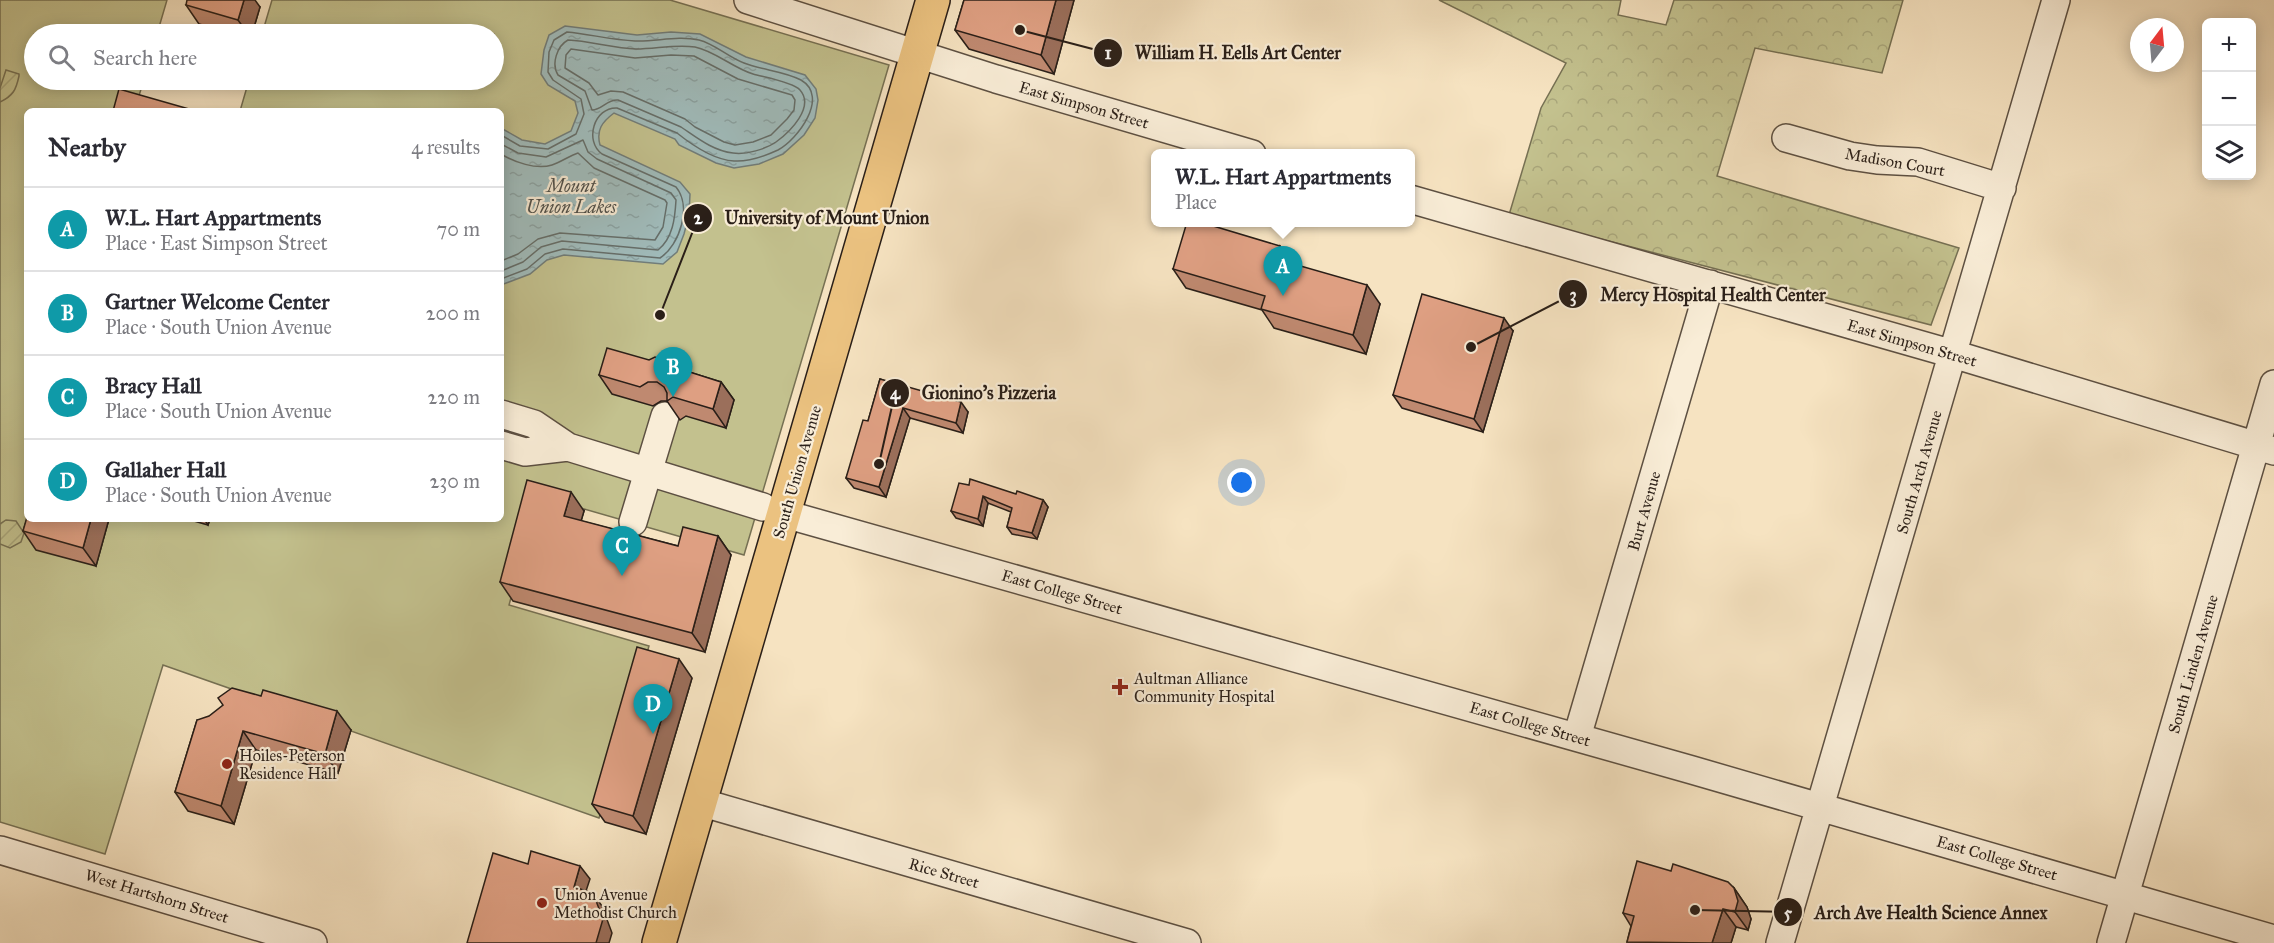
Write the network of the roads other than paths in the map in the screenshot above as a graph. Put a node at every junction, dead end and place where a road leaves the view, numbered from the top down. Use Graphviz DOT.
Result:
graph roads {
  1 [pos="748,0"];
  2 [pos="933,0"];
  3 [pos="2056,0"];
  4 [pos="917,55"];
  5 [pos="1786,138"];
  6 [pos="1238,149"];
  7 [pos="2002,188"];
  8 [pos="1415,200"];
  9 [pos="1710,284"];
  10 [pos="1953,354"];
  11 [pos="2274,384"];
  12 [pos="504,415"];
  13 [pos="665,416"];
  14 [pos="504,446"];
  15 [pos="568,447"];
  16 [pos="2265,448"];
  17 [pos="648,471"];
  18 [pos="774,510"];
  19 [pos="633,522"];
  20 [pos="1577,737"];
  21 [pos="700,802"];
  22 [pos="1820,807"];
  23 [pos="0,850"];
  24 [pos="2125,896"];
  25 [pos="2274,939"];
  26 [pos="314,943"];
  27 [pos="659,943"];
  28 [pos="1187,943"];
  29 [pos="1780,943"];
  30 [pos="2111,943"];
  1 -- 4 [label="street, East Simpson Street"];
  2 -- 4 [label="main road, South Union Avenue"];
  3 -- 7 [label="street, South Arch Avenue"];
  4 -- 6 [label="street, East Simpson Street"];
  4 -- 18 [label="main road, South Union Avenue"];
  5 -- 7 [label="street, Madison Court"];
  7 -- 10 [label="street, South Arch Avenue"];
  8 -- 9 [label="street, East Simpson Street"];
  9 -- 10 [label="street, East Simpson Street"];
  9 -- 20 [label="street, Burt Avenue"];
  10 -- 16 [label="street, East Simpson Street"];
  10 -- 22 [label="street, South Arch Avenue"];
  11 -- 16 [label="street, South Linden Avenue"];
  12 -- 15 [label="street"];
  13 -- 17 [label="street"];
  14 -- 15 [label="street"];
  15 -- 17 [label="street, East College Street"];
  16 -- 24 [label="street, South Linden Avenue"];
  17 -- 18 [label="street, East College Street"];
  17 -- 19 [label="street"];
  18 -- 20 [label="street, East College Street"];
  18 -- 21 [label="main road, South Union Avenue"];
  20 -- 22 [label="street, East College Street"];
  21 -- 27 [label="main road, South Union Avenue"];
  21 -- 28 [label="street, Rice Street"];
  22 -- 24 [label="street, East College Street"];
  22 -- 29 [label="street, South Arch Avenue"];
  23 -- 26 [label="street, West Hartshorn Street"];
  24 -- 25 [label="street, East College Street"];
  24 -- 30 [label="street, South Linden Avenue"];
}
